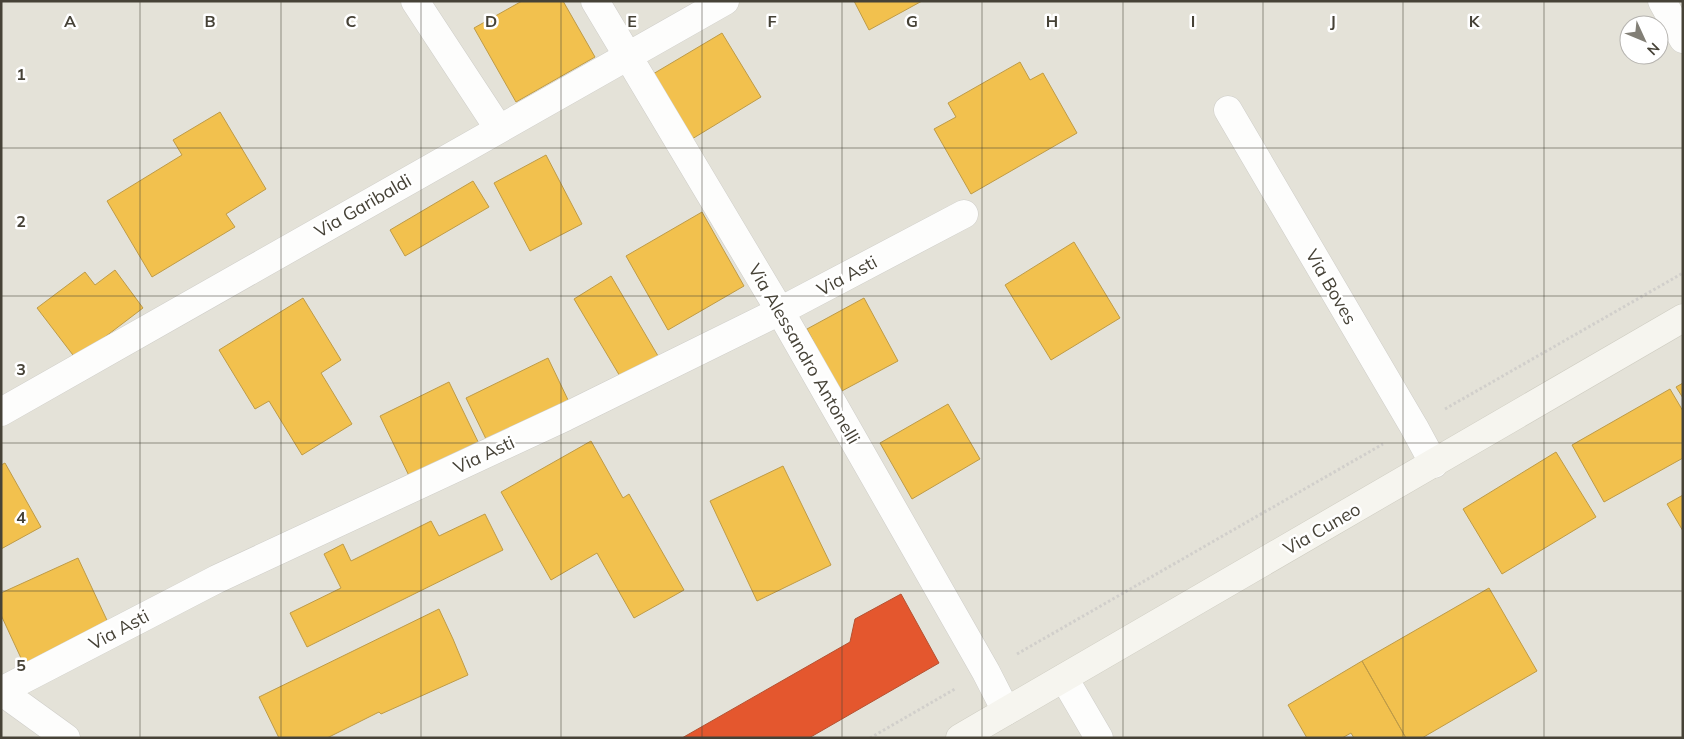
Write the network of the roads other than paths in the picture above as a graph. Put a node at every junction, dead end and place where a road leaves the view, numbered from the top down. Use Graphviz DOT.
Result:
graph roads {
  1 [pos="415,1"];
  2 [pos="594,1"];
  3 [pos="725,1"];
  4 [pos="1662,1"];
  5 [pos="1683,38"];
  6 [pos="628,56"];
  7 [pos="1228,110"];
  8 [pos="499,128"];
  9 [pos="964,214"];
  10 [pos="780,312"];
  11 [pos="1683,318"];
  12 [pos="1,412"];
  13 [pos="1434,464"];
  14 [pos="1064,678"];
  15 [pos="1,691"];
  16 [pos="1006,711"];
  17 [pos="66,738"];
  18 [pos="960,738"];
  19 [pos="1099,738"];
  1 -- 8 [label="street"];
  2 -- 6 [label="street, Via Alessandro Antonelli"];
  3 -- 6 [label="street, Via Garibaldi"];
  4 -- 5 [label="street"];
  6 -- 8 [label="street, Via Garibaldi"];
  6 -- 10 [label="street, Via Alessandro Antonelli"];
  7 -- 13 [label="street, Via Boves"];
  8 -- 12 [label="street, Via Garibaldi"];
  9 -- 10 [label="street, Via Asti"];
  10 -- 15 [label="street, Via Asti"];
  10 -- 16 [label="street, Via Alessandro Antonelli"];
  11 -- 13 [label="main road, Via Cuneo"];
  13 -- 14 [label="main road, Via Cuneo"];
  14 -- 16 [label="main road, Via Cuneo"];
  14 -- 19 [label="street"];
  15 -- 17 [label="street"];
  16 -- 18 [label="main road, Via Cuneo"];
}
